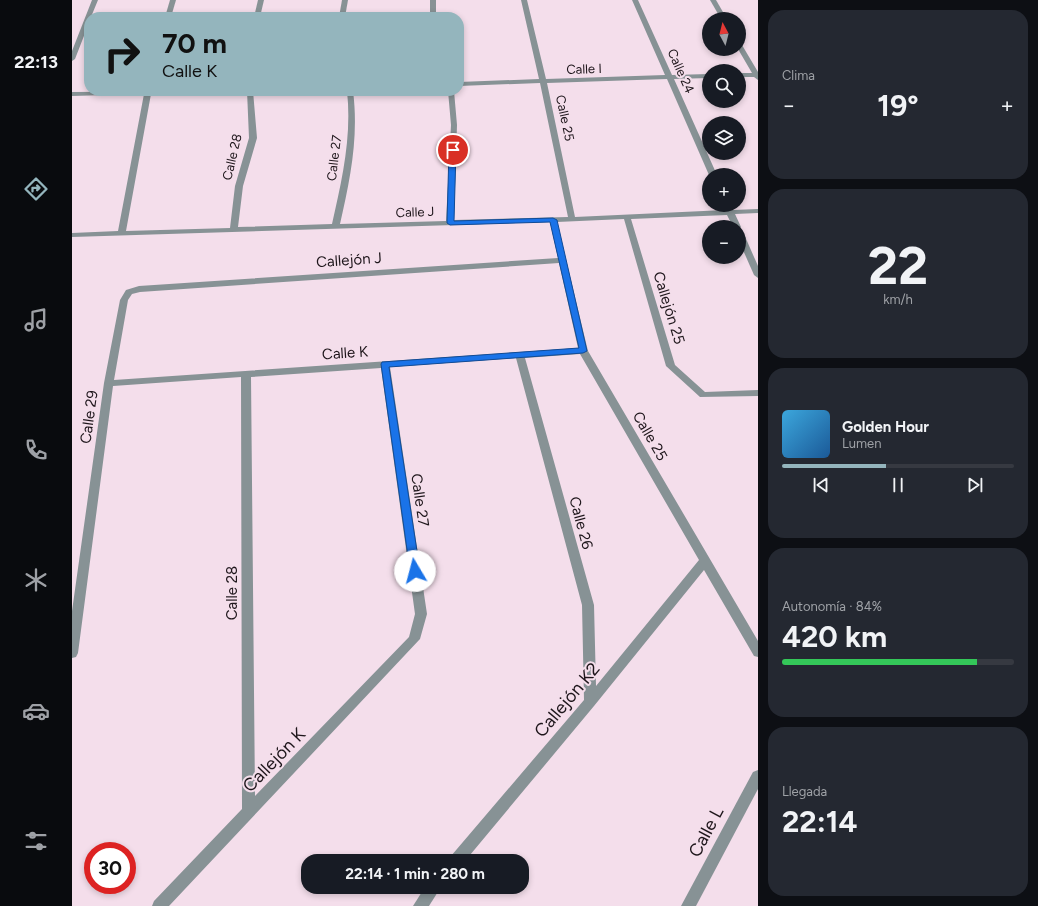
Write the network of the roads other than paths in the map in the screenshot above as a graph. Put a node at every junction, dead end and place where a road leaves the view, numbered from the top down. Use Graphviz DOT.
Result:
graph roads {
  1 [pos="95,0"];
  2 [pos="173,0"];
  3 [pos="261,0"];
  4 [pos="345,0"];
  5 [pos="433,0"];
  6 [pos="524,0"];
  7 [pos="635,0"];
  8 [pos="713,0"];
  9 [pos="90,12"];
  10 [pos="169,12"];
  11 [pos="258,12"];
  12 [pos="343,12"];
  13 [pos="432,12"];
  14 [pos="720,12"];
  15 [pos="84,28"];
  16 [pos="745,56"];
  17 [pos="72,59"];
  18 [pos="746,75"];
  19 [pos="702,76"];
  20 [pos="757,76"];
  21 [pos="670,78"];
  22 [pos="543,82"];
  23 [pos="464,84"];
  24 [pos="72,94"];
  25 [pos="84,94"];
  26 [pos="147,96"];
  27 [pos="250,96"];
  28 [pos="351,96"];
  29 [pos="451,96"];
  30 [pos="710,168"];
  31 [pos="746,210"];
  32 [pos="702,211"];
  33 [pos="758,211"];
  34 [pos="627,217"];
  35 [pos="553,220"];
  36 [pos="572,220"];
  37 [pos="450,223"];
  38 [pos="335,227"];
  39 [pos="234,230"];
  40 [pos="121,234"];
  41 [pos="72,235"];
  42 [pos="746,248"];
  43 [pos="562,260"];
  44 [pos="758,275"];
  45 [pos="138,288"];
  46 [pos="583,351"];
  47 [pos="520,355"];
  48 [pos="385,364"];
  49 [pos="246,373"];
  50 [pos="109,383"];
  51 [pos="758,393"];
  52 [pos="705,561"];
  53 [pos="414,639"];
  54 [pos="758,652"];
  55 [pos="72,653"];
  56 [pos="590,702"];
  57 [pos="758,776"];
  58 [pos="249,812"];
  59 [pos="462,854"];
  60 [pos="429,894"];
  61 [pos="160,906"];
  62 [pos="420,906"];
  63 [pos="688,906"];
  1 -- 9 [label="street"];
  2 -- 10 [label="street"];
  3 -- 11 [label="street"];
  4 -- 12 [label="street"];
  5 -- 13 [label="street"];
  6 -- 22 [label="street, Calle 25"];
  7 -- 21 [label="street, Calle 24"];
  8 -- 14 [label="street"];
  15 -- 17 [label="street"];
  16 -- 20 [label="street"];
  18 -- 20 [label="street"];
  19 -- 21 [label="street, Calle I"];
  21 -- 22 [label="street, Calle I"];
  21 -- 30 [label="street, Calle 24"];
  22 -- 23 [label="street, Calle I"];
  22 -- 36 [label="street, Calle 25"];
  24 -- 25 [label="street"];
  26 -- 40 [label="street"];
  27 -- 39 [label="street, Calle 28"];
  28 -- 38 [label="street, Calle 27"];
  29 -- 37 [label="street"];
  31 -- 33 [label="street, Calle J"];
  32 -- 34 [label="street, Calle J"];
  34 -- 36 [label="street, Calle J"];
  34 -- 51 [label="street, Callejón 25"];
  35 -- 36 [label="street, Calle J"];
  35 -- 37 [label="street, Calle J"];
  35 -- 43 [label="street, Calle 25"];
  37 -- 38 [label="street, Calle J"];
  38 -- 39 [label="street, Calle J"];
  39 -- 40 [label="street, Calle J"];
  40 -- 41 [label="street, Calle J"];
  42 -- 44 [label="street"];
  43 -- 45 [label="street, Callejón J"];
  43 -- 46 [label="street, Calle 25"];
  45 -- 50 [label="street, Calle 29"];
  46 -- 47 [label="street, Calle K"];
  46 -- 52 [label="street, Calle 25"];
  47 -- 48 [label="street, Calle K"];
  47 -- 56 [label="street, Calle 26"];
  48 -- 49 [label="street, Calle K"];
  48 -- 53 [label="street, Calle 27"];
  49 -- 50 [label="street, Calle K"];
  49 -- 58 [label="street, Calle 28"];
  50 -- 55 [label="street, Calle 29"];
  52 -- 54 [label="street, Calle 25"];
  52 -- 56 [label="street, Callejón K2"];
  53 -- 58 [label="street, Callejón K"];
  56 -- 59 [label="street, Callejón K2"];
  57 -- 63 [label="street, Calle L"];
  58 -- 61 [label="street, Callejón K"];
  60 -- 62 [label="street"];
}
